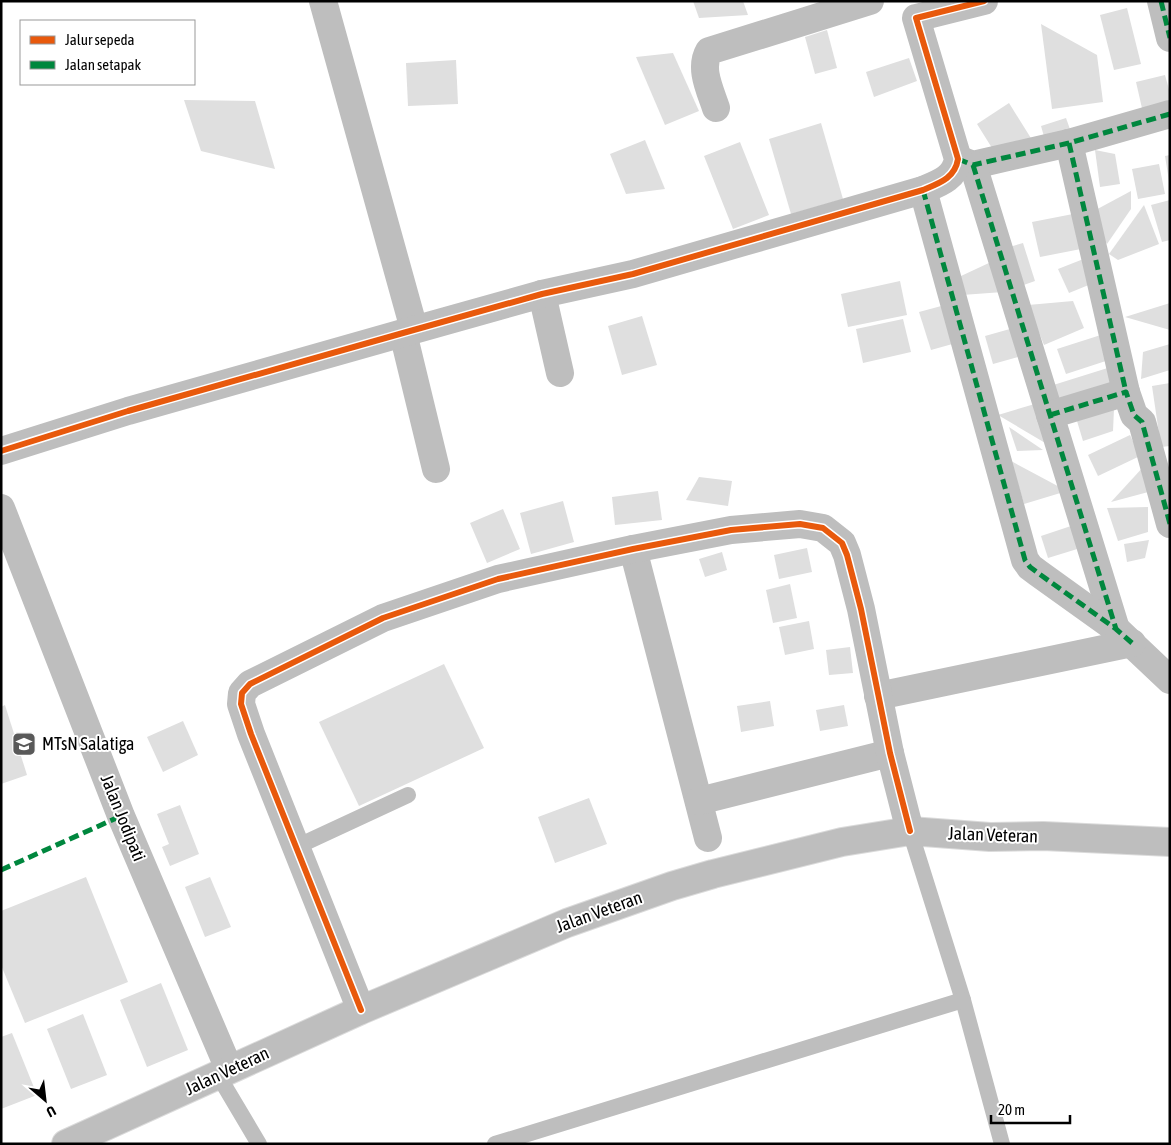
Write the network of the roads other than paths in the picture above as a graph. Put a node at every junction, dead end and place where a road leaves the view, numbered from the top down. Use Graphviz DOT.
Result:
graph roads {
  1 [pos="323,1"];
  2 [pos="870,1"];
  3 [pos="984,1"];
  4 [pos="1161,1"];
  5 [pos="912,9"];
  6 [pos="1170,38"];
  7 [pos="716,108"];
  8 [pos="1170,114"];
  9 [pos="1069,143"];
  10 [pos="966,162"];
  11 [pos="923,190"];
  12 [pos="542,294"];
  13 [pos="408,331"];
  14 [pos="560,373"];
  15 [pos="1126,392"];
  16 [pos="1050,415"];
  17 [pos="1,451"];
  18 [pos="436,468"];
  19 [pos="1,508"];
  20 [pos="1170,524"];
  21 [pos="633,549"];
  22 [pos="1124,636"];
  23 [pos="1170,680"];
  24 [pos="878,696"];
  25 [pos="890,753"];
  26 [pos="408,796"];
  27 [pos="699,801"];
  28 [pos="910,831"];
  29 [pos="708,838"];
  30 [pos="1170,842"];
  31 [pos="296,847"];
  32 [pos="963,1000"];
  33 [pos="361,1010"];
  34 [pos="224,1072"];
  35 [pos="66,1144"];
  36 [pos="259,1144"];
  37 [pos="495,1144"];
  38 [pos="1002,1144"];
  1 -- 13 [label="street"];
  2 -- 7 [label="street"];
  3 -- 5 [label="street"];
  4 -- 6 [label="street"];
  5 -- 10 [label="street"];
  8 -- 9 [label="street"];
  9 -- 10 [label="street"];
  9 -- 15 [label="street"];
  10 -- 11 [label="street"];
  10 -- 16 [label="street"];
  11 -- 12 [label="street"];
  11 -- 22 [label="street"];
  12 -- 13 [label="street"];
  12 -- 14 [label="street"];
  13 -- 17 [label="street"];
  13 -- 18 [label="street"];
  15 -- 16 [label="street"];
  15 -- 20 [label="street"];
  16 -- 22 [label="street"];
  19 -- 34 [label="street, Jalan Jodipati"];
  21 -- 24 [label="street"];
  21 -- 27 [label="street"];
  21 -- 31 [label="street"];
  22 -- 23 [label="street"];
  22 -- 24 [label="street"];
  24 -- 25 [label="street"];
  25 -- 27 [label="street"];
  25 -- 28 [label="street"];
  26 -- 31 [label="lane"];
  27 -- 29 [label="street"];
  28 -- 30 [label="street, Jalan Veteran"];
  28 -- 32 [label="lane"];
  28 -- 33 [label="street, Jalan Veteran"];
  31 -- 33 [label="street"];
  32 -- 37 [label="lane"];
  32 -- 38 [label="lane"];
  33 -- 34 [label="street, Jalan Veteran"];
  34 -- 35 [label="street, Jalan Veteran"];
  34 -- 36 [label="lane"];
}
